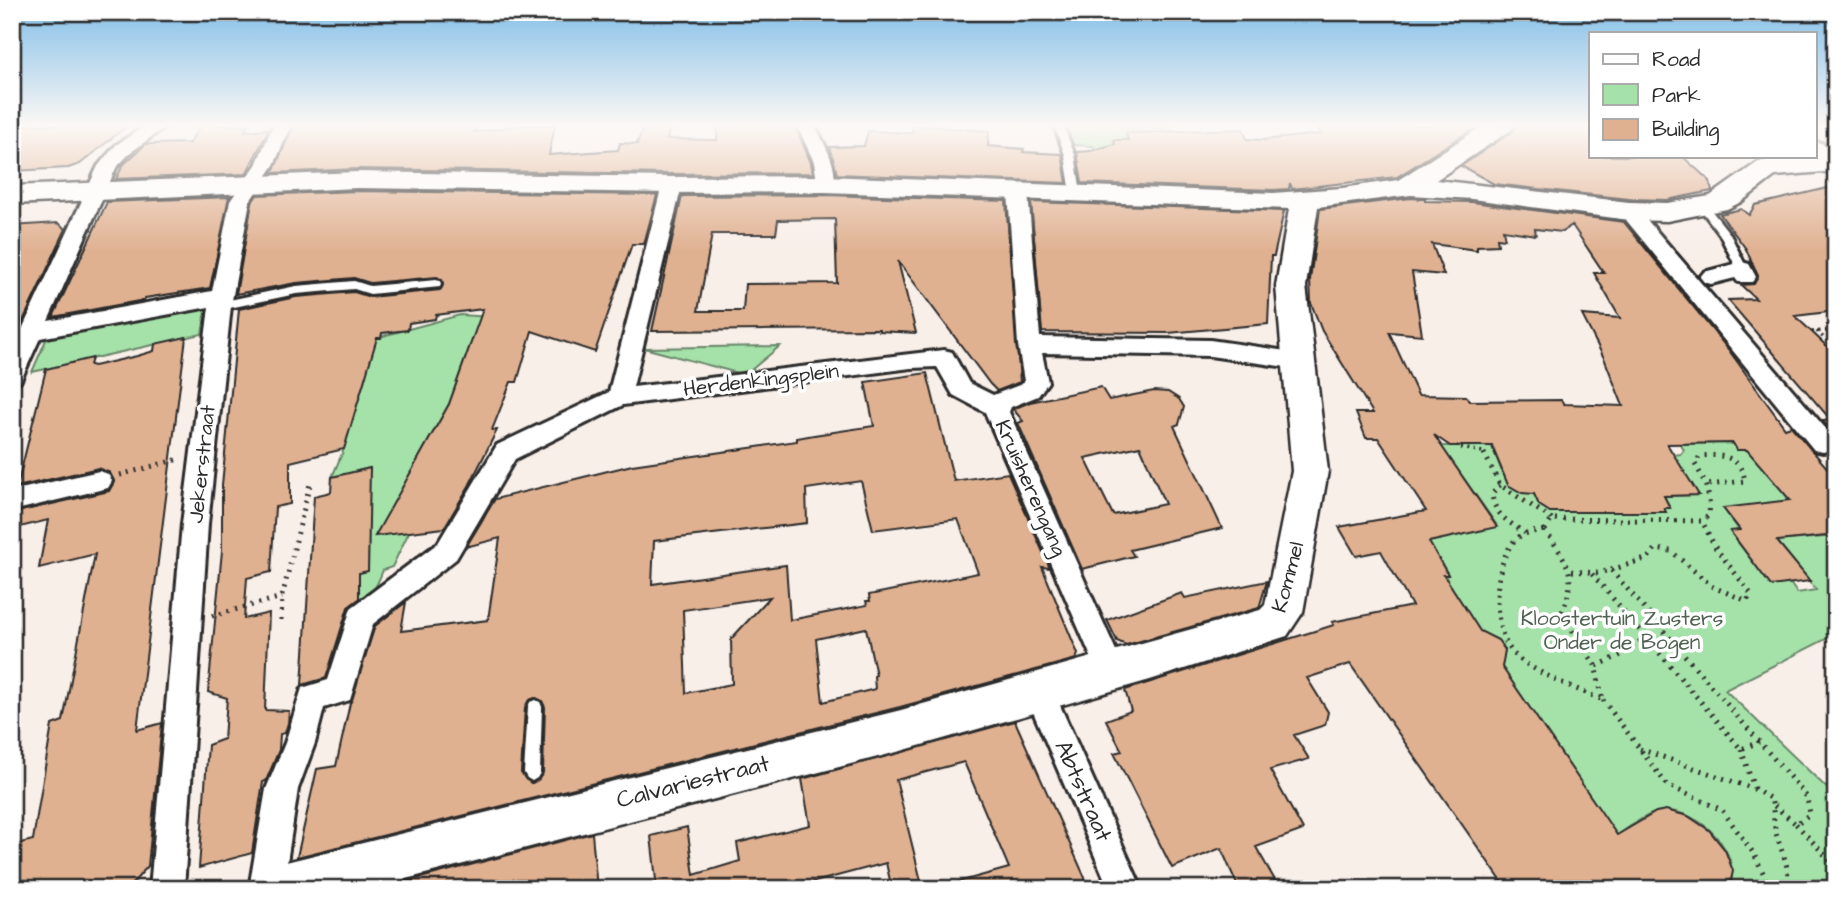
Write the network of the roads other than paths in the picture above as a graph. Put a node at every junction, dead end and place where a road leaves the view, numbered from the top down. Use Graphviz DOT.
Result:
graph roads {
  1 [pos="108,167"];
  2 [pos="263,167"];
  3 [pos="823,167"];
  4 [pos="1072,167"];
  5 [pos="1440,167"];
  6 [pos="1774,167"];
  7 [pos="1419,181"];
  8 [pos="249,184"];
  9 [pos="825,184"];
  10 [pos="672,185"];
  11 [pos="94,192"];
  12 [pos="1018,192"];
  13 [pos="1076,194"];
  14 [pos="12,195"];
  15 [pos="1305,200"];
  16 [pos="1704,207"];
  17 [pos="1629,211"];
  18 [pos="1744,273"];
  19 [pos="1711,277"];
  20 [pos="436,284"];
  21 [pos="221,302"];
  22 [pos="32,332"];
  23 [pos="1029,345"];
  24 [pos="1300,361"];
  25 [pos="12,376"];
  26 [pos="619,397"];
  27 [pos="997,407"];
  28 [pos="1829,449"];
  29 [pos="99,481"];
  30 [pos="12,501"];
  31 [pos="1112,673"];
  32 [pos="1044,691"];
  33 [pos="535,707"];
  34 [pos="532,773"];
  35 [pos="167,889"];
  36 [pos="266,889"];
  37 [pos="274,889"];
  38 [pos="1126,889"];
  1 -- 11 [label="street"];
  2 -- 8 [label="street, Jekerstraat"];
  3 -- 9 [label="street"];
  4 -- 13 [label="lane"];
  5 -- 7 [label="street"];
  6 -- 16 [label="street"];
  7 -- 15 [label="street"];
  7 -- 17 [label="street"];
  8 -- 10 [label="street"];
  8 -- 11 [label="street"];
  8 -- 21 [label="street, Jekerstraat"];
  9 -- 10 [label="street"];
  9 -- 12 [label="street"];
  10 -- 26 [label="street"];
  11 -- 14 [label="street"];
  11 -- 22 [label="street"];
  12 -- 13 [label="street"];
  12 -- 23 [label="street, Kruisherengang"];
  13 -- 15 [label="street"];
  15 -- 24 [label="street, Kommel"];
  16 -- 17 [label="street"];
  16 -- 18 [label="lane"];
  17 -- 28 [label="street"];
  18 -- 19 [label="street"];
  20 -- 21 [label="lane"];
  21 -- 22 [label="street"];
  21 -- 35 [label="street, Jekerstraat"];
  22 -- 25 [label="street"];
  23 -- 24 [label="street"];
  23 -- 27 [label="street, Kruisherengang"];
  24 -- 31 [label="street, Kommel"];
  26 -- 27 [label="street, Herdenkingsplein"];
  26 -- 36 [label="street, Herdenkingsplein"];
  27 -- 31 [label="street, Kruisherengang"];
  29 -- 30 [label="street"];
  31 -- 32 [label="street, Calvariestraat"];
  32 -- 37 [label="street, Calvariestraat"];
  32 -- 38 [label="street, Abtstraat"];
  33 -- 34 [label="lane"];
}
